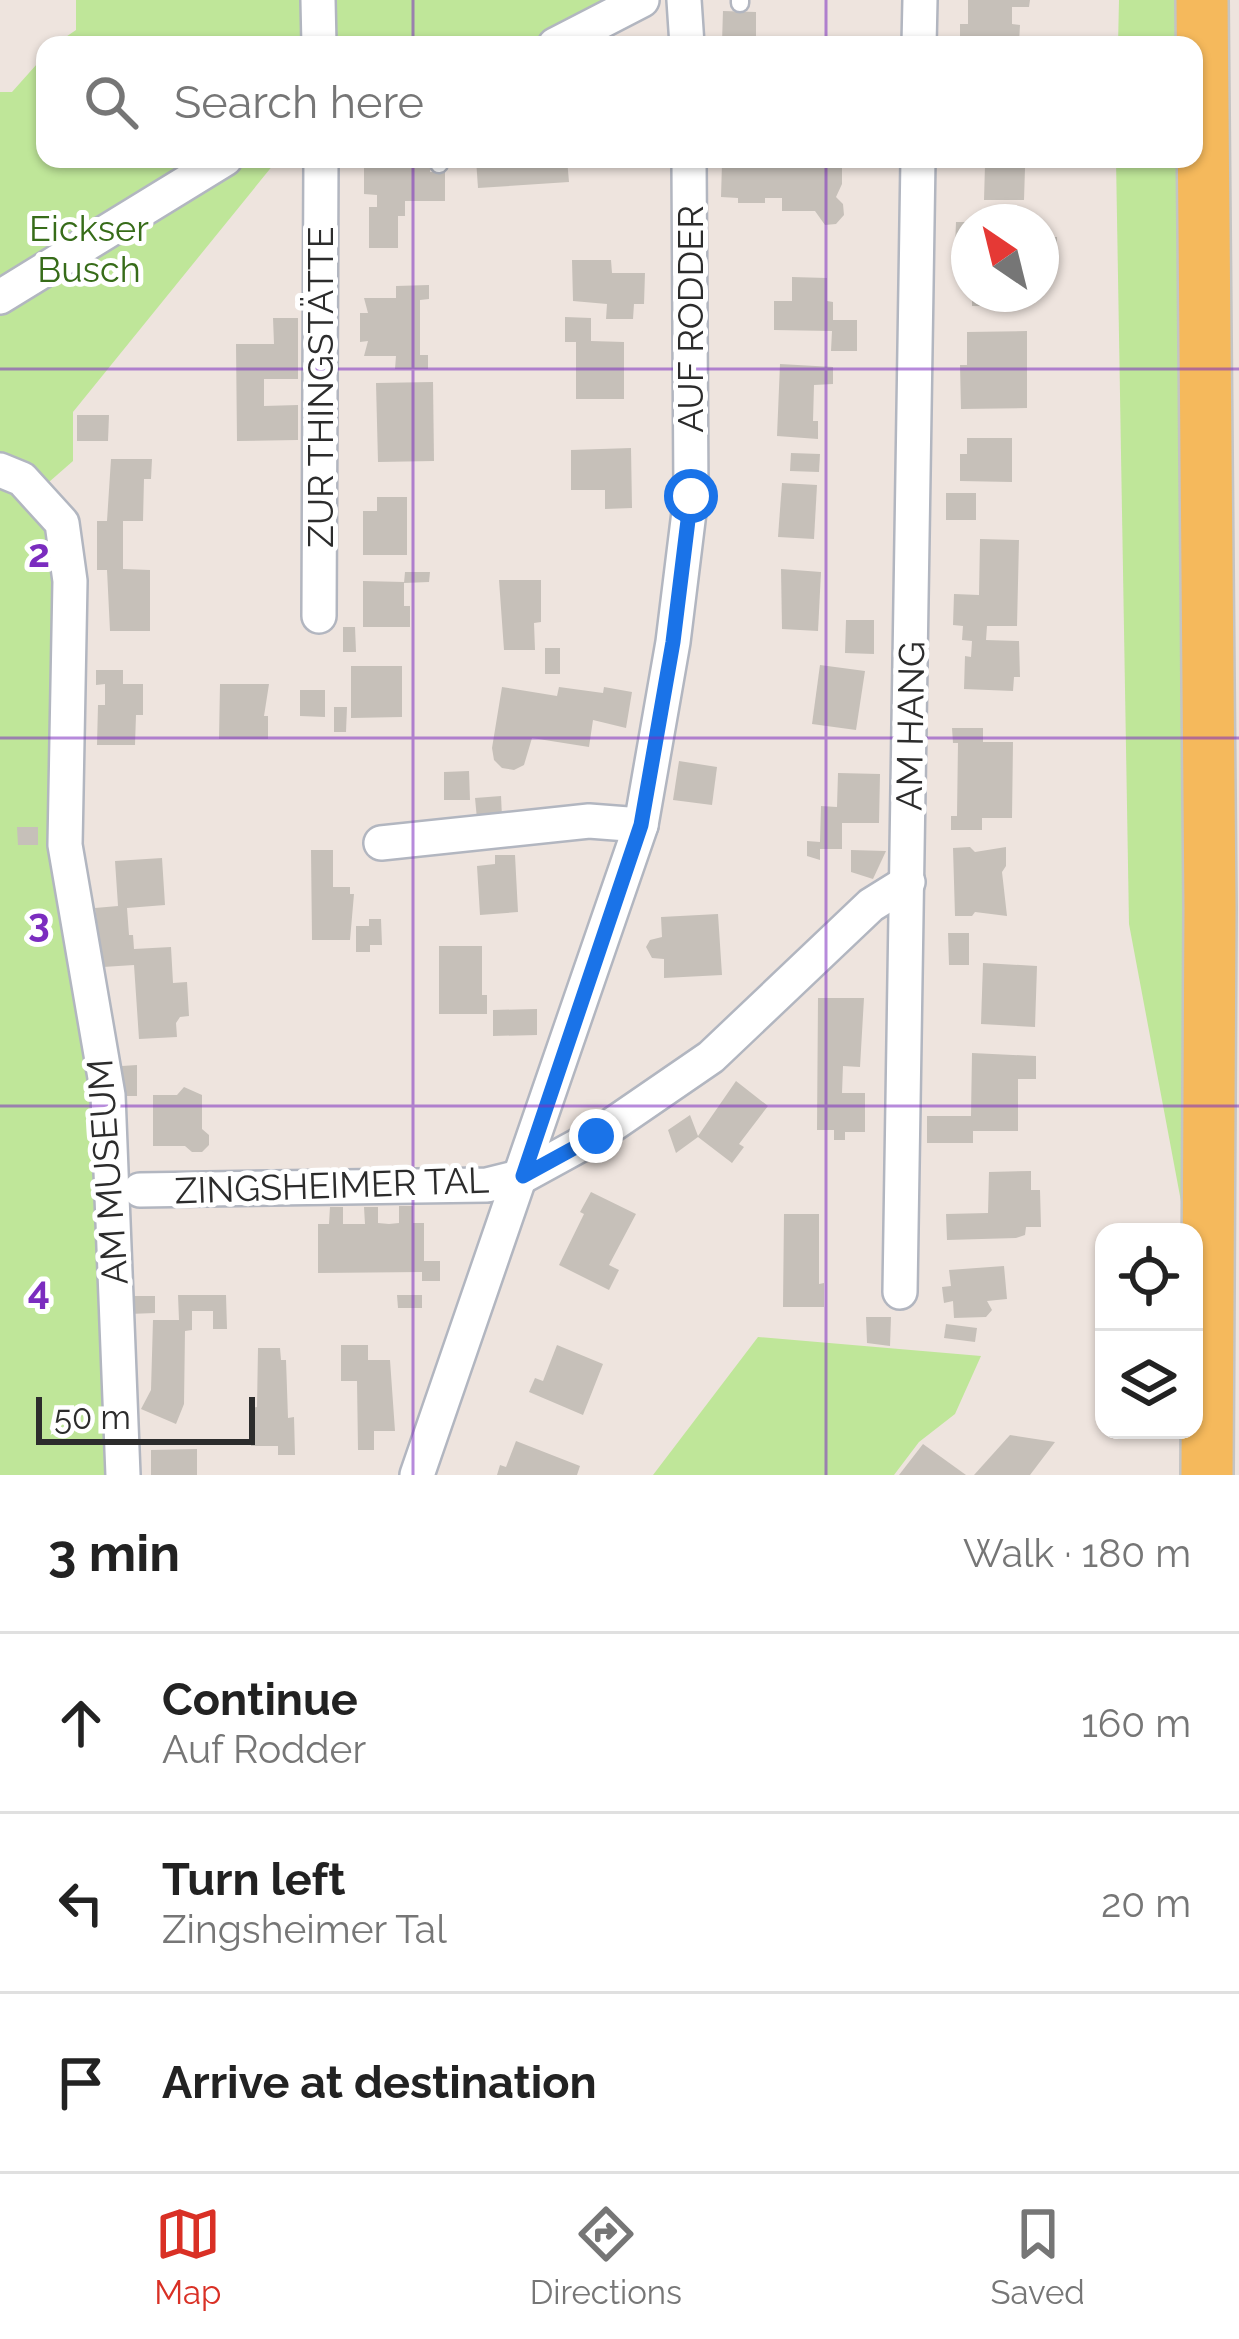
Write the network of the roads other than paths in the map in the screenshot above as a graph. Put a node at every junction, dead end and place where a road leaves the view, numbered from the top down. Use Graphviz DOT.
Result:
graph roads {
  1 [pos="318,0"];
  2 [pos="642,0"];
  3 [pos="684,0"];
  4 [pos="920,0"];
  5 [pos="1202,0"];
  6 [pos="319,36"];
  7 [pos="572,36"];
  8 [pos="686,36"];
  9 [pos="919,36"];
  10 [pos="1203,36"];
  11 [pos="1203,39"];
  12 [pos="210,168"];
  13 [pos="321,168"];
  14 [pos="689,168"];
  15 [pos="918,168"];
  16 [pos="0,297"];
  17 [pos="0,470"];
  18 [pos="319,616"];
  19 [pos="641,825"];
  20 [pos="381,844"];
  21 [pos="908,882"];
  22 [pos="1225,908"];
  23 [pos="523,1176"];
  24 [pos="140,1190"];
  25 [pos="900,1292"];
  26 [pos="123,1475"];
  27 [pos="417,1475"];
  28 [pos="1207,1475"];
  1 -- 6 [label="street"];
  2 -- 7 [label="street"];
  3 -- 8 [label="street"];
  4 -- 9 [label="street"];
  5 -- 10 [label="main road"];
  11 -- 22 [label="main road"];
  12 -- 16 [label="street"];
  13 -- 18 [label="street, ZUR THINGSTÄTTE"];
  14 -- 19 [label="street, AUF RODDER"];
  15 -- 21 [label="street, AM HANG"];
  17 -- 26 [label="street, AM MUSEUM"];
  19 -- 20 [label="street"];
  19 -- 23 [label="street, AUF RODDER"];
  21 -- 23 [label="street, ZINGSHEIMER TAL"];
  21 -- 25 [label="street, AM HANG"];
  22 -- 28 [label="main road"];
  23 -- 24 [label="street, ZINGSHEIMER TAL"];
  23 -- 27 [label="street, ZINGSHEIMER TAL"];
}
